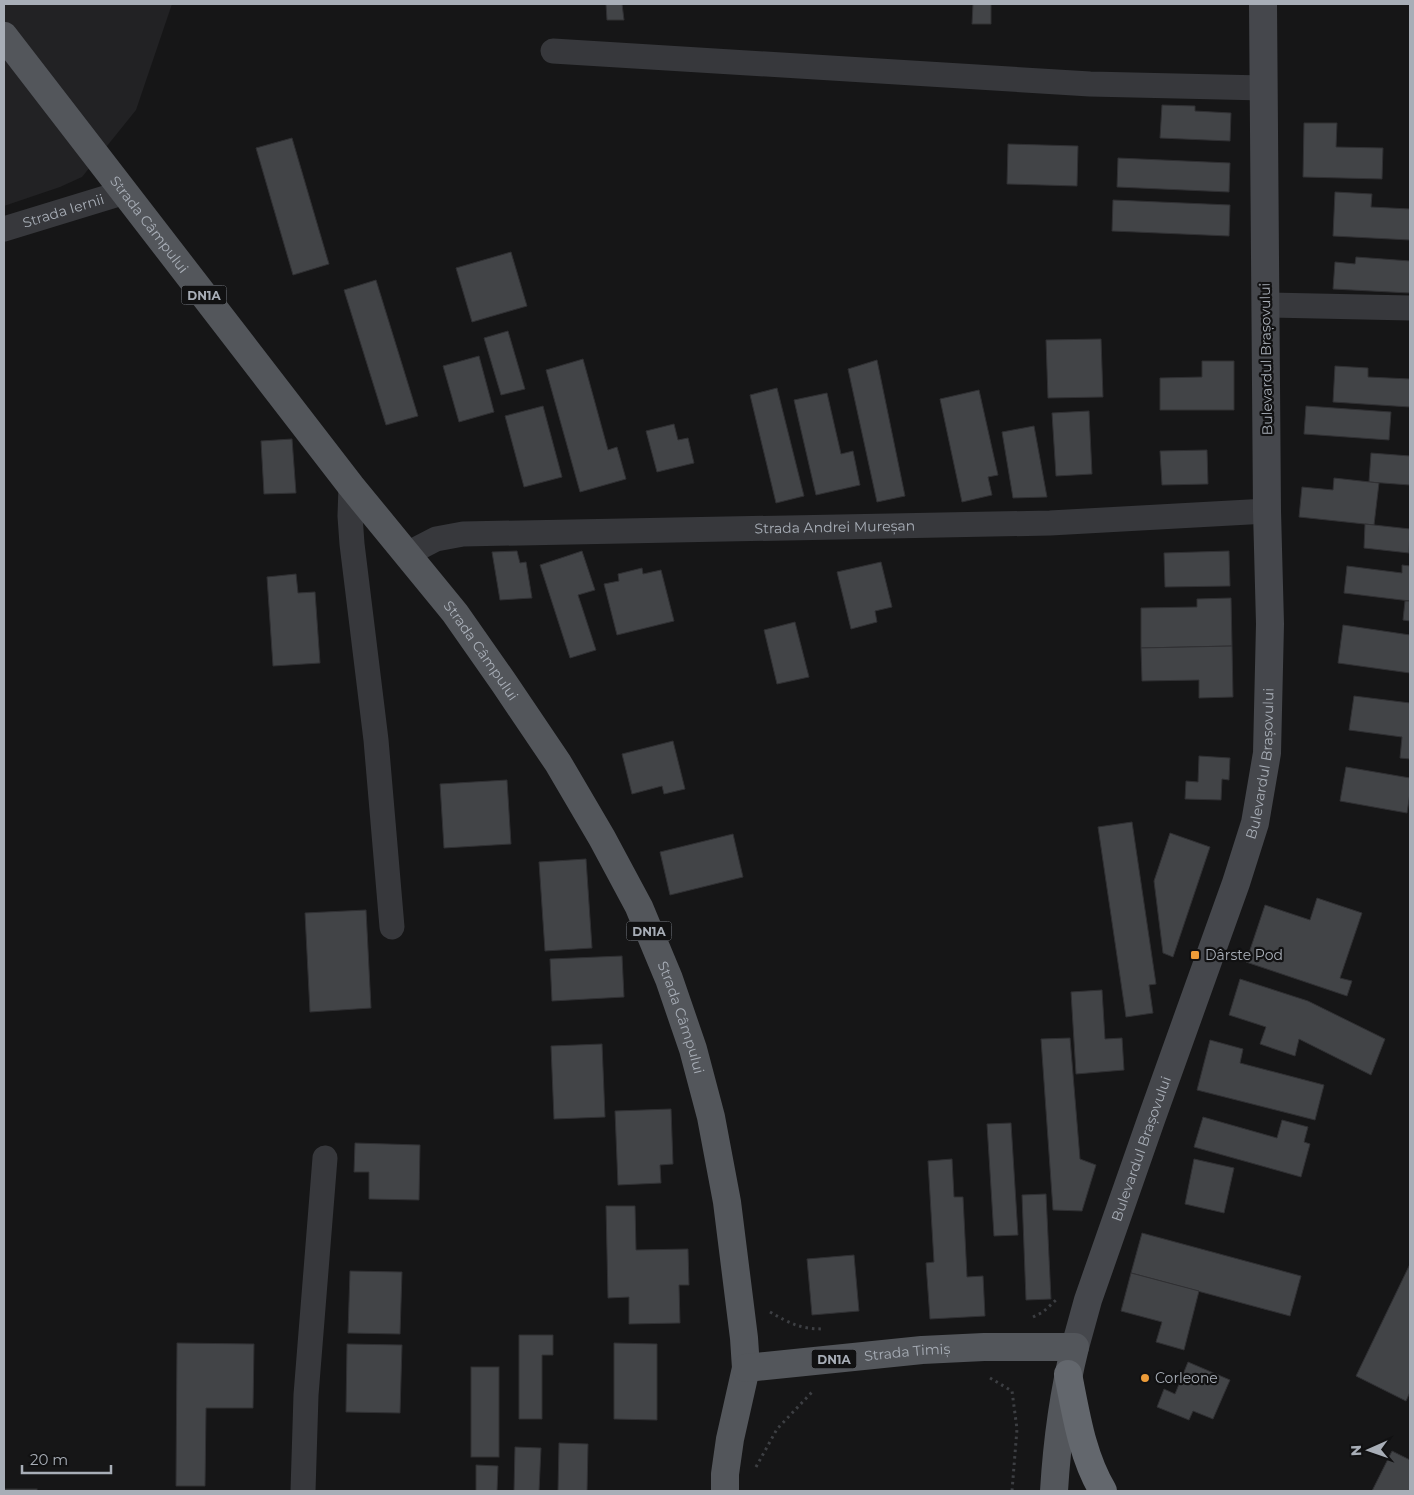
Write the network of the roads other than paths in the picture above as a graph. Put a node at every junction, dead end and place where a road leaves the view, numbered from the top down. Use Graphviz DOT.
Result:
graph roads {
  1 [pos="1263,4"];
  2 [pos="4,36"];
  3 [pos="553,51"];
  4 [pos="1264,88"];
  5 [pos="125,192"];
  6 [pos="4,229"];
  7 [pos="1265,305"];
  8 [pos="1410,308"];
  9 [pos="351,486"];
  10 [pos="1267,511"];
  11 [pos="406,554"];
  12 [pos="392,927"];
  13 [pos="325,1158"];
  14 [pos="1075,1348"];
  15 [pos="746,1368"];
  16 [pos="1068,1374"];
  17 [pos="303,1491"];
  18 [pos="725,1491"];
  19 [pos="1054,1491"];
  20 [pos="1103,1491"];
  1 -- 4 [label="main road, Bulevardul Brașovului"];
  2 -- 5 [label="main road, Strada Câmpului / DN1A"];
  3 -- 4 [label="street"];
  4 -- 7 [label="main road, Bulevardul Brașovului"];
  5 -- 6 [label="street, Strada Iernii"];
  5 -- 9 [label="main road, Strada Câmpului / DN1A"];
  7 -- 8 [label="street"];
  7 -- 10 [label="main road, Bulevardul Brașovului"];
  9 -- 11 [label="main road, Strada Câmpului / DN1A"];
  9 -- 12 [label="street"];
  10 -- 11 [label="street, Strada Andrei Mureșan"];
  10 -- 14 [label="main road, Bulevardul Brașovului"];
  11 -- 15 [label="main road, Strada Câmpului / DN1A"];
  13 -- 17 [label="street"];
  14 -- 15 [label="main road, Strada Timiș / DN1A"];
  14 -- 16 [label="main road, Bulevardul Brașovului"];
  15 -- 18 [label="main road, DN1A"];
  16 -- 19 [label="main road, Bulevardul Brașovului"];
  16 -- 20 [label="highway"];
}
